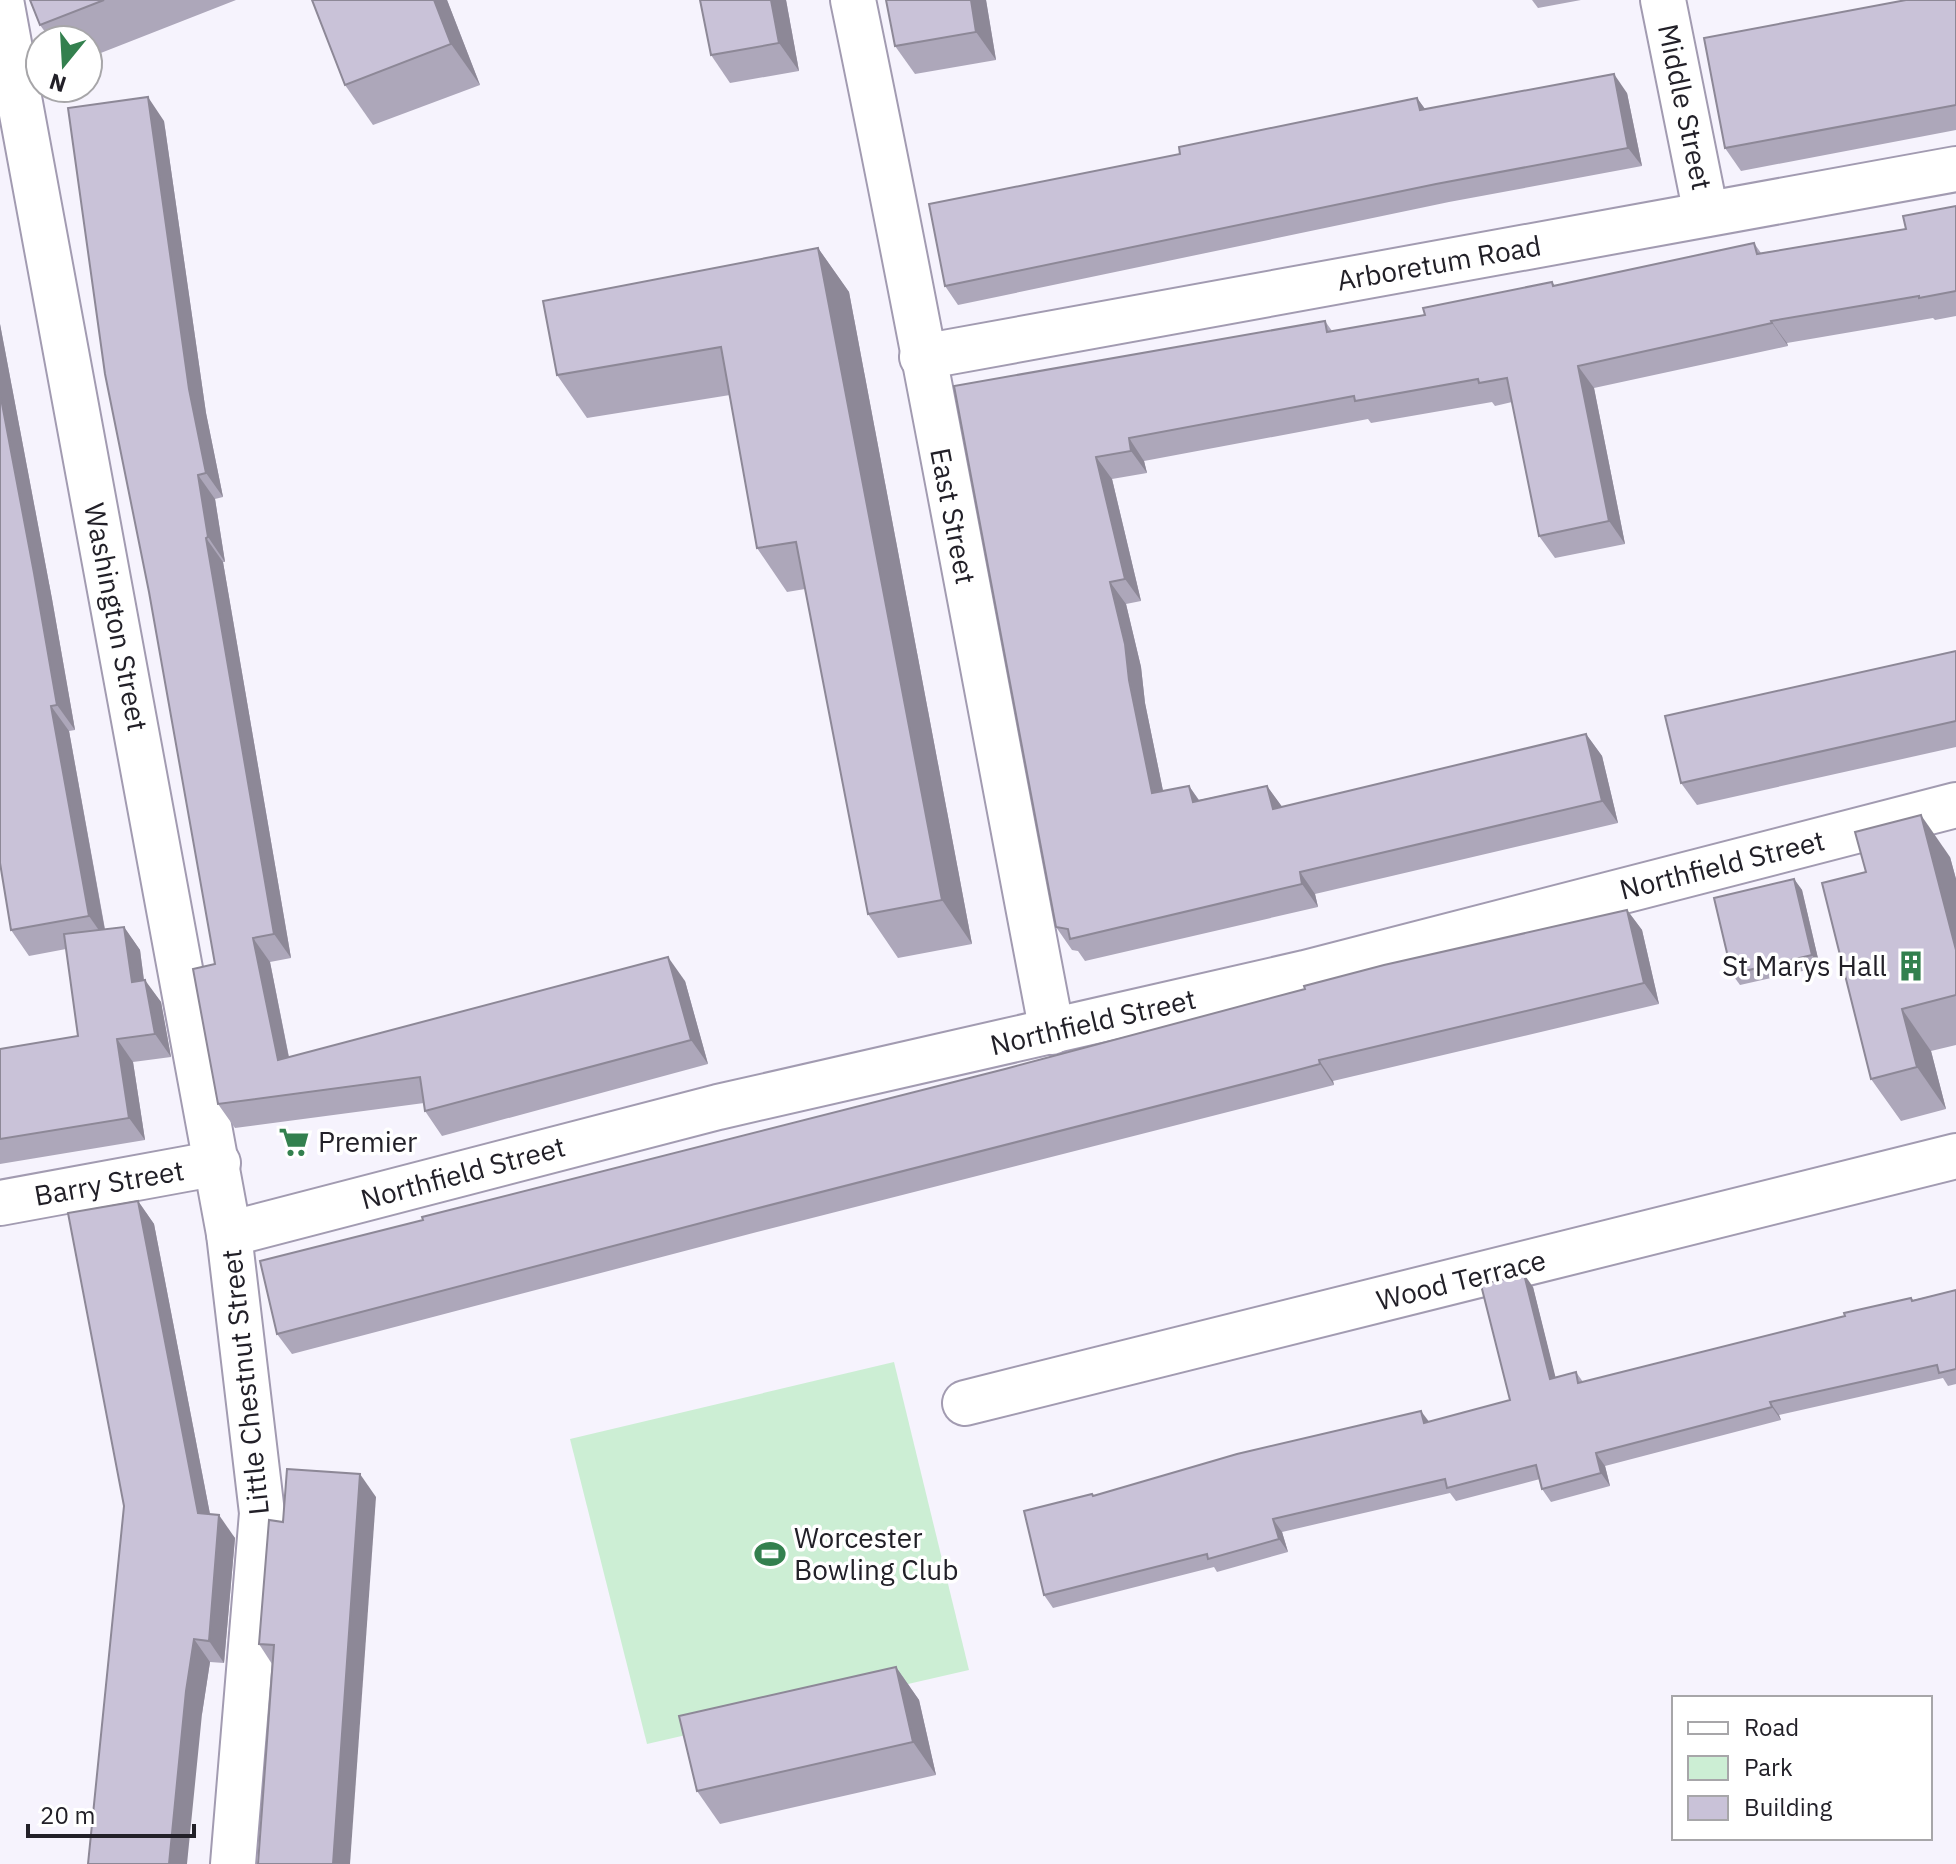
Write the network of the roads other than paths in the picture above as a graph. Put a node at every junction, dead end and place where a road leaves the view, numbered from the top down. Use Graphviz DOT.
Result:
graph roads {
  1 [pos="1,0"];
  2 [pos="853,0"];
  3 [pos="1663,0"];
  4 [pos="1956,169"];
  5 [pos="1706,214"];
  6 [pos="922,357"];
  7 [pos="1956,805"];
  8 [pos="1052,1032"];
  9 [pos="1956,1156"];
  10 [pos="218,1163"];
  11 [pos="0,1203"];
  12 [pos="229,1234"];
  13 [pos="965,1403"];
  14 [pos="233,1864"];
  1 -- 10 [label="street, Washington Street"];
  2 -- 6 [label="street, East Street"];
  3 -- 5 [label="street, Middle Street"];
  4 -- 5 [label="street, Arboretum Road"];
  5 -- 6 [label="street, Arboretum Road"];
  6 -- 8 [label="street, East Street"];
  7 -- 8 [label="street, Northfield Street"];
  8 -- 12 [label="street, Northfield Street"];
  9 -- 13 [label="street, Wood Terrace"];
  10 -- 11 [label="street, Barry Street"];
  10 -- 12 [label="street, Washington Street"];
  12 -- 14 [label="street, Little Chestnut Street"];
}
